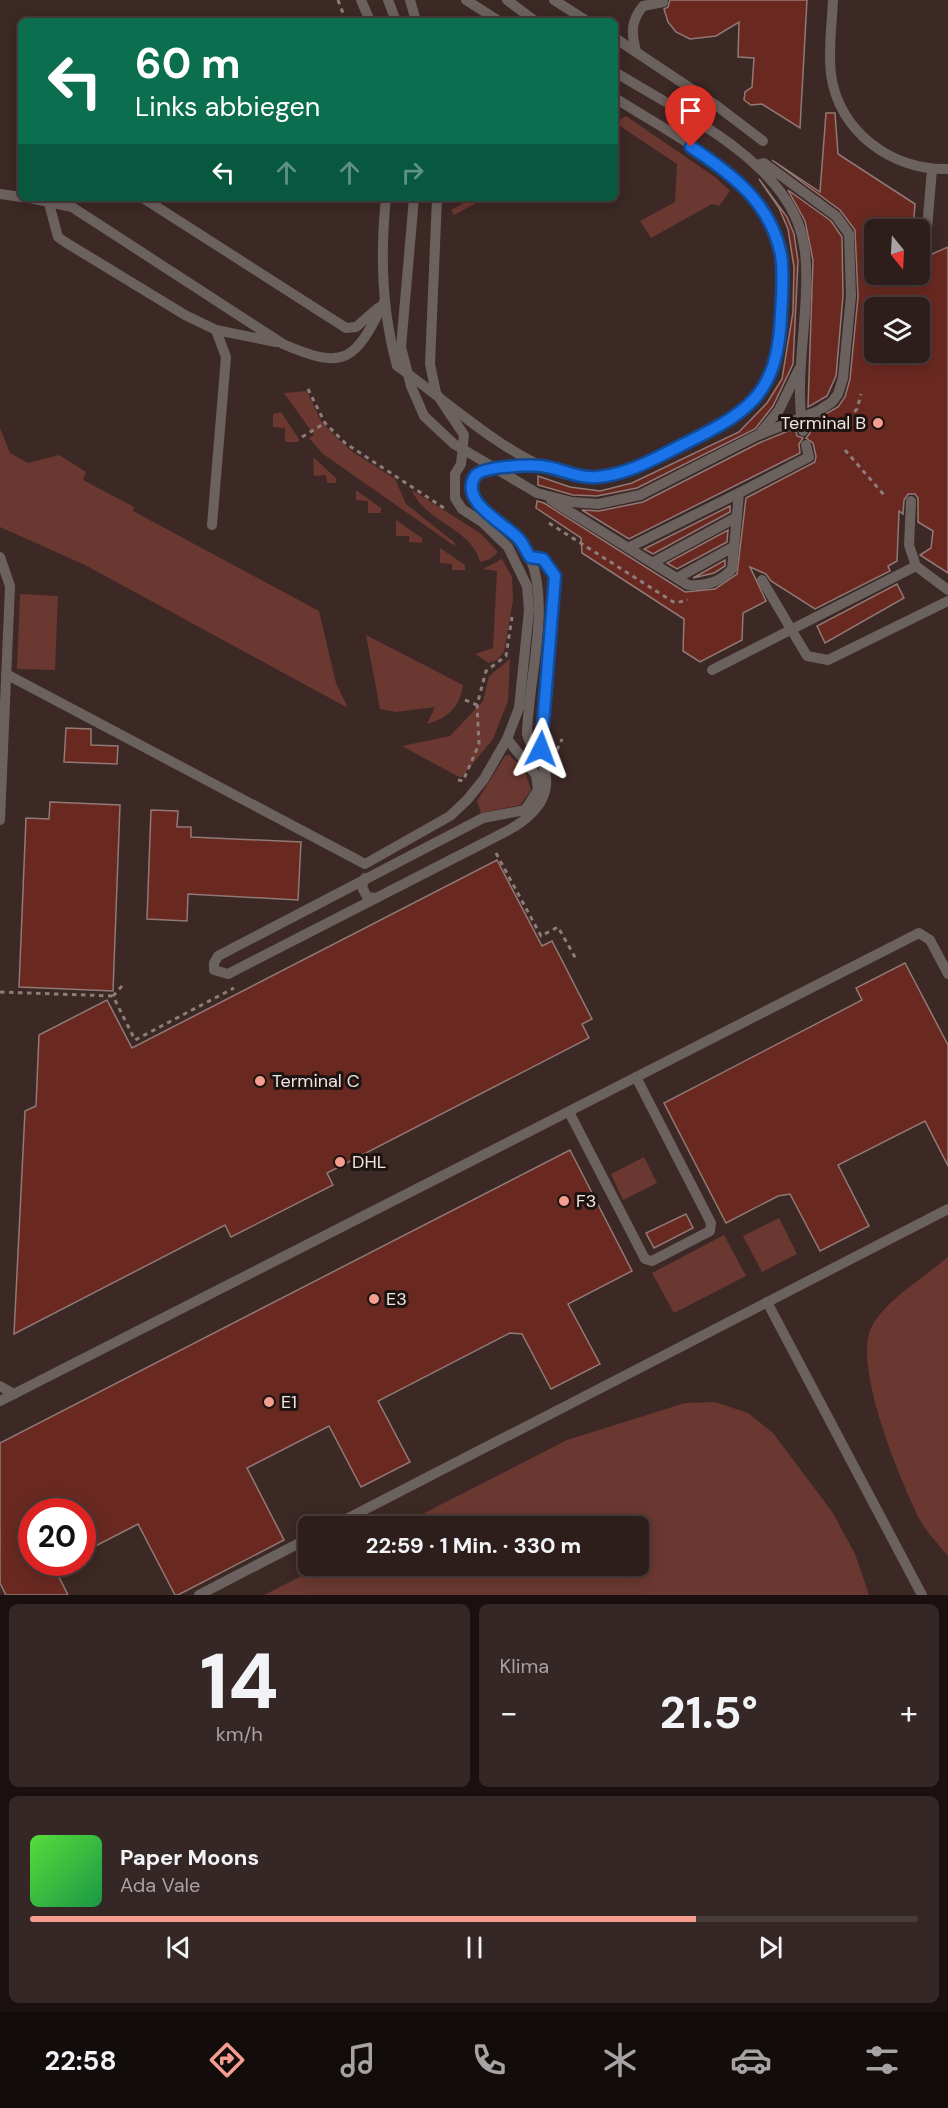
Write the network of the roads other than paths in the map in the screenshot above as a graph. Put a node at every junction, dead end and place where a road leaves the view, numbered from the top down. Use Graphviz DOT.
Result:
graph roads {
  1 [pos="361,0"];
  2 [pos="402,0"];
  3 [pos="410,0"];
  4 [pos="466,0"];
  5 [pos="507,0"];
  6 [pos="573,0"];
  7 [pos="833,0"];
  8 [pos="557,2"];
  9 [pos="663,2"];
  10 [pos="389,3"];
  11 [pos="369,18"];
  12 [pos="395,18"];
  13 [pos="415,18"];
  14 [pos="494,18"];
  15 [pos="531,18"];
  16 [pos="582,18"];
  17 [pos="618,40"];
  18 [pos="636,51"];
  19 [pos="618,74"];
  20 [pos="618,100"];
  21 [pos="763,141"];
  22 [pos="756,165"];
  23 [pos="932,169"];
  24 [pos="948,169"];
  25 [pos="0,194"];
  26 [pos="18,197"];
  27 [pos="48,201"];
  28 [pos="51,201"];
  29 [pos="148,201"];
  30 [pos="386,201"];
  31 [pos="414,201"];
  32 [pos="437,201"];
  33 [pos="928,219"];
  34 [pos="384,301"];
  35 [pos="216,330"];
  36 [pos="283,344"];
  37 [pos="802,362"];
  38 [pos="436,393"];
  39 [pos="801,419"];
  40 [pos="803,431"];
  41 [pos="756,436"];
  42 [pos="806,445"];
  43 [pos="542,466"];
  44 [pos="537,493"];
  45 [pos="739,493"];
  46 [pos="911,501"];
  47 [pos="737,517"];
  48 [pos="212,525"];
  49 [pos="735,546"];
  50 [pos="630,547"];
  51 [pos="0,557"];
  52 [pos="530,557"];
  53 [pos="654,562"];
  54 [pos="916,566"];
  55 [pos="678,578"];
  56 [pos="762,580"];
  57 [pos="948,590"];
  58 [pos="948,601"];
  59 [pos="791,629"];
  60 [pos="712,669"];
  61 [pos="6,674"];
  62 [pos="507,740"];
  63 [pos="541,762"];
  64 [pos="0,820"];
  65 [pos="365,878"];
  66 [pos="377,898"];
  67 [pos="948,974"];
  68 [pos="636,1077"];
  69 [pos="568,1112"];
  70 [pos="948,1209"];
  71 [pos="767,1302"];
  72 [pos="0,1386"];
  73 [pos="14,1394"];
  74 [pos="0,1401"];
  75 [pos="352,1516"];
  76 [pos="298,1544"];
  77 [pos="199,1595"];
  78 [pos="922,1595"];
  1 -- 11 [label="lane"];
  2 -- 10 [label="lane"];
  3 -- 13 [label="lane"];
  4 -- 14 [label="lane"];
  5 -- 15 [label="lane"];
  6 -- 8 [label="lane"];
  7 -- 23 [label="lane"];
  8 -- 16 [label="lane"];
  9 -- 18 [label="lane"];
  10 -- 12 [label="lane"];
  17 -- 18 [label="lane"];
  18 -- 21 [label="lane"];
  19 -- 22 [label="lane"];
  20 -- 43 [label="lane"];
  22 -- 37 [label="lane"];
  22 -- 39 [label="lane"];
  23 -- 24 [label="lane"];
  23 -- 33 [label="lane"];
  25 -- 26 [label="lane"];
  27 -- 35 [label="lane"];
  28 -- 36 [label="lane"];
  29 -- 34 [label="lane"];
  30 -- 34 [label="lane"];
  31 -- 44 [label="lane, bridge"];
  32 -- 38 [label="lane"];
  34 -- 36 [label="lane"];
  34 -- 38 [label="lane"];
  35 -- 36 [label="lane"];
  35 -- 48 [label="lane"];
  37 -- 39 [label="lane"];
  37 -- 41 [label="lane"];
  38 -- 43 [label="lane"];
  38 -- 62 [label="lane"];
  39 -- 40 [label="lane"];
  39 -- 41 [label="lane"];
  41 -- 44 [label="lane"];
  42 -- 45 [label="lane"];
  43 -- 52 [label="lane"];
  44 -- 50 [label="lane"];
  45 -- 47 [label="lane"];
  45 -- 50 [label="lane"];
  46 -- 54 [label="lane"];
  47 -- 49 [label="lane"];
  47 -- 53 [label="lane"];
  49 -- 55 [label="lane"];
  49 -- 55 [label="lane"];
  50 -- 53 [label="lane"];
  51 -- 61 [label="lane"];
  52 -- 63 [label="lane"];
  52 -- 63 [label="lane"];
  53 -- 55 [label="lane"];
  54 -- 57 [label="lane"];
  54 -- 59 [label="lane"];
  56 -- 59 [label="lane"];
  58 -- 59 [label="lane"];
  59 -- 60 [label="lane"];
  61 -- 62 [label="lane"];
  61 -- 64 [label="lane"];
  62 -- 65 [label="lane"];
  63 -- 66 [label="lane"];
  65 -- 66 [label="lane"];
  65 -- 66 [label="lane"];
  67 -- 68 [label="lane"];
  68 -- 69 [label="lane"];
  68 -- 69 [label="lane"];
  69 -- 73 [label="lane"];
  70 -- 71 [label="lane"];
  71 -- 75 [label="lane"];
  71 -- 78 [label="lane"];
  72 -- 73 [label="lane"];
  73 -- 74 [label="lane"];
  76 -- 77 [label="lane"];
}
